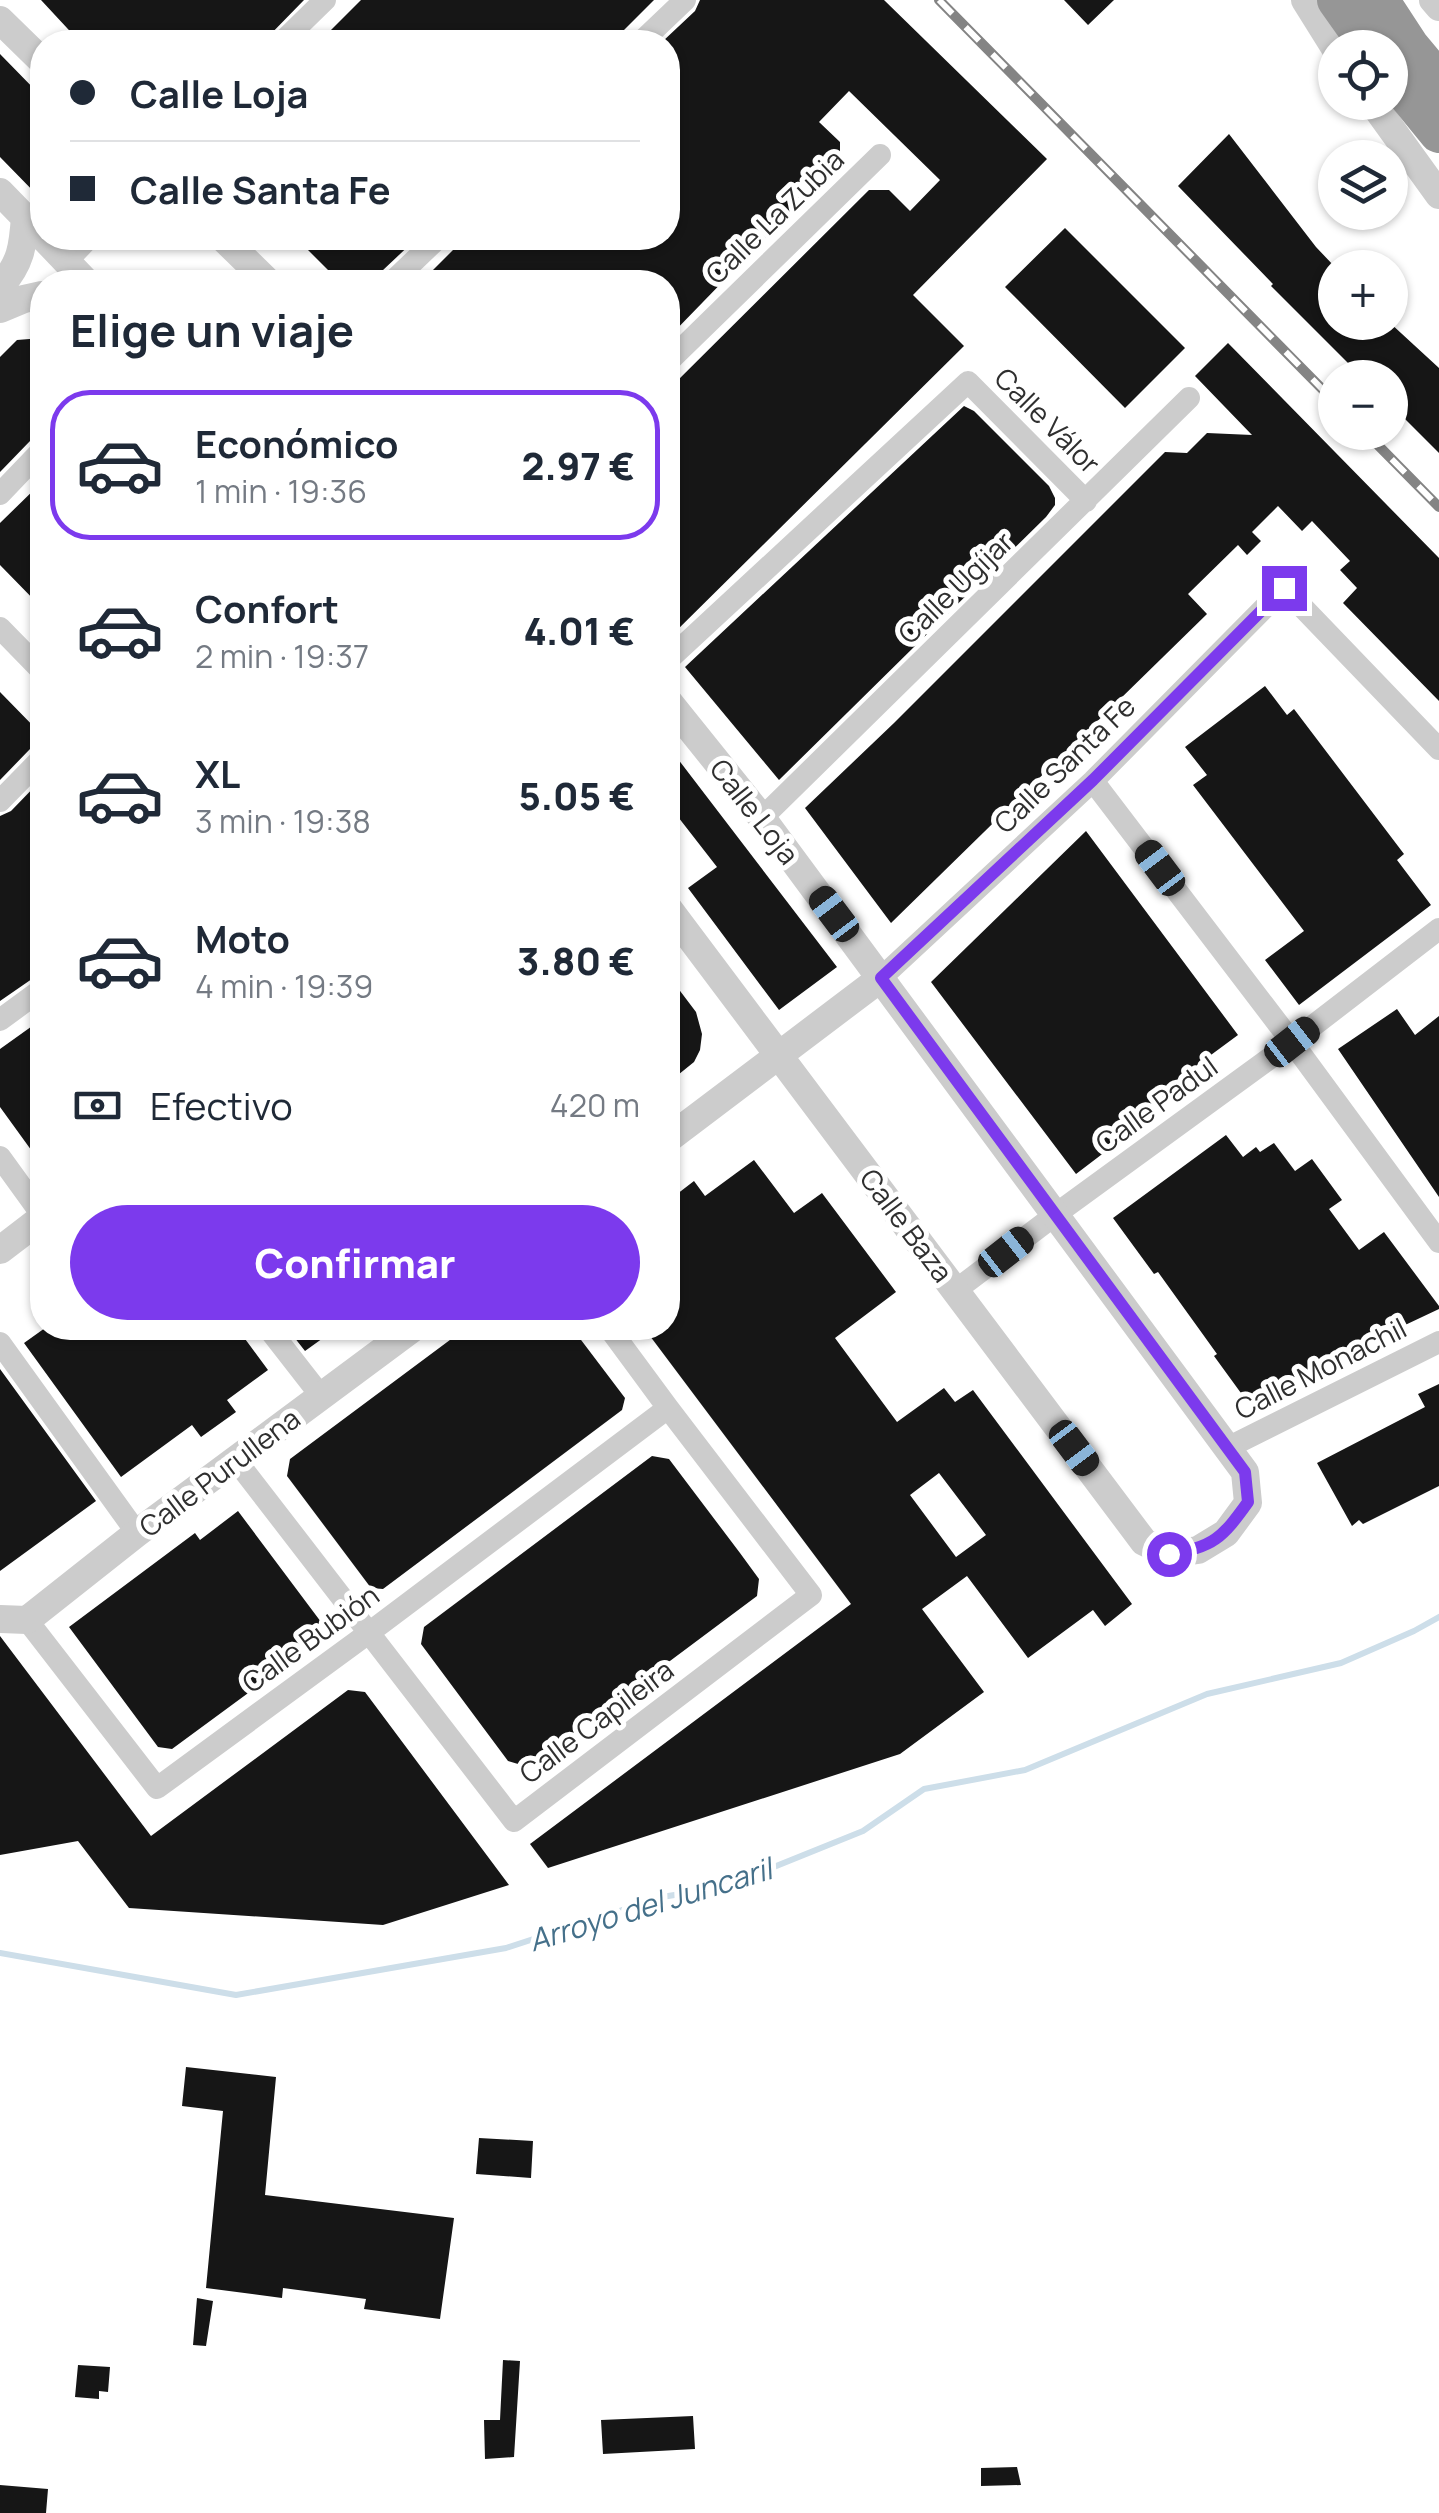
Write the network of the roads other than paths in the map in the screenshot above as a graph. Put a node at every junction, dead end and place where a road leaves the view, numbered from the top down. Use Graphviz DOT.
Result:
graph roads {
  1 [pos="324,0"];
  2 [pos="685,0"];
  3 [pos="1305,0"];
  4 [pos="1338,0"];
  5 [pos="1379,0"];
  6 [pos="1433,0"];
  7 [pos="1439,7"];
  8 [pos="0,20"];
  9 [pos="294,30"];
  10 [pos="654,30"];
  11 [pos="1324,30"];
  12 [pos="1359,30"];
  13 [pos="30,49"];
  14 [pos="1439,82"];
  15 [pos="1408,95"];
  16 [pos="1385,120"];
  17 [pos="1439,133"];
  18 [pos="880,155"];
  19 [pos="0,192"];
  20 [pos="1439,194"];
  21 [pos="30,223"];
  22 [pos="30,238"];
  23 [pos="53,250"];
  24 [pos="235,250"];
  25 [pos="425,250"];
  26 [pos="68,270"];
  27 [pos="256,270"];
  28 [pos="405,270"];
  29 [pos="0,287"];
  30 [pos="30,298"];
  31 [pos="0,309"];
  32 [pos="680,350"];
  33 [pos="1189,398"];
  34 [pos="30,463"];
  35 [pos="0,494"];
  36 [pos="1086,501"];
  37 [pos="0,628"];
  38 [pos="680,649"];
  39 [pos="30,659"];
  40 [pos="680,716"];
  41 [pos="1439,748"];
  42 [pos="30,771"];
  43 [pos="1093,780"];
  44 [pos="0,802"];
  45 [pos="762,818"];
  46 [pos="680,924"];
  47 [pos="1439,929"];
  48 [pos="881,978"];
  49 [pos="30,998"];
  50 [pos="0,1020"];
  51 [pos="1292,1042"];
  52 [pos="778,1055"];
  53 [pos="680,1130"];
  54 [pos="0,1157"];
  55 [pos="30,1199"];
  56 [pos="1056,1214"];
  57 [pos="30,1226"];
  58 [pos="1439,1242"];
  59 [pos="0,1250"];
  60 [pos="956,1290"];
  61 [pos="277,1340"];
  62 [pos="396,1340"];
  63 [pos="618,1340"];
  64 [pos="1439,1342"];
  65 [pos="0,1343"];
  66 [pos="320,1396"];
  67 [pos="668,1408"];
  68 [pos="1227,1448"];
  69 [pos="235,1459"];
  70 [pos="137,1532"];
  71 [pos="1144,1542"];
  72 [pos="14,1620"];
  73 [pos="370,1632"];
  1 -- 9 [label="street"];
  2 -- 10 [label="street"];
  3 -- 11 [label="street"];
  4 -- 12 [label="highway"];
  5 -- 14 [label="highway"];
  6 -- 7 [label="street"];
  8 -- 13 [label="street"];
  15 -- 17 [label="highway"];
  16 -- 20 [label="street"];
  18 -- 32 [label="street, Calle La Zubia"];
  19 -- 21 [label="street"];
  22 -- 29 [label="street"];
  23 -- 26 [label="street"];
  24 -- 27 [label="street"];
  25 -- 28 [label="street"];
  30 -- 31 [label="street"];
  33 -- 36 [label="street, Calle Ugíjar"];
  34 -- 35 [label="street"];
  36 -- 38 [label="street, Calle Válor"];
  36 -- 45 [label="street, Calle Ugíjar"];
  37 -- 39 [label="street"];
  40 -- 45 [label="street, Calle Loja"];
  41 -- 43 [label="street, Calle Santa Fe"];
  42 -- 44 [label="street"];
  43 -- 48 [label="street, Calle Santa Fe"];
  43 -- 51 [label="street"];
  45 -- 48 [label="street, Calle Loja"];
  46 -- 52 [label="street, Calle Baza"];
  47 -- 51 [label="street, Calle Padul"];
  48 -- 52 [label="street"];
  48 -- 56 [label="street, Calle Loja"];
  49 -- 50 [label="street"];
  51 -- 56 [label="street, Calle Padul"];
  51 -- 58 [label="street"];
  52 -- 53 [label="street"];
  52 -- 60 [label="street, Calle Baza"];
  54 -- 55 [label="street"];
  56 -- 60 [label="street, Calle Padul"];
  56 -- 68 [label="street, Calle Loja"];
  57 -- 59 [label="street"];
  60 -- 71 [label="street, Calle Baza"];
  61 -- 66 [label="street"];
  62 -- 66 [label="street, Calle Purullena"];
  63 -- 67 [label="street, Calle Capileira"];
  64 -- 68 [label="street, Calle Monachil"];
  65 -- 70 [label="street"];
  66 -- 69 [label="street, Calle Purullena"];
  67 -- 73 [label="street, Calle Bubión"];
  67 -- 73 [label="street, Calle Capileira"];
  68 -- 71 [label="street, Calle Loja"];
  69 -- 70 [label="street, Calle Purullena"];
  69 -- 73 [label="street, Calle Capileira"];
  70 -- 72 [label="street, Calle Purullena"];
  72 -- 73 [label="street, Calle Bubión"];
}
